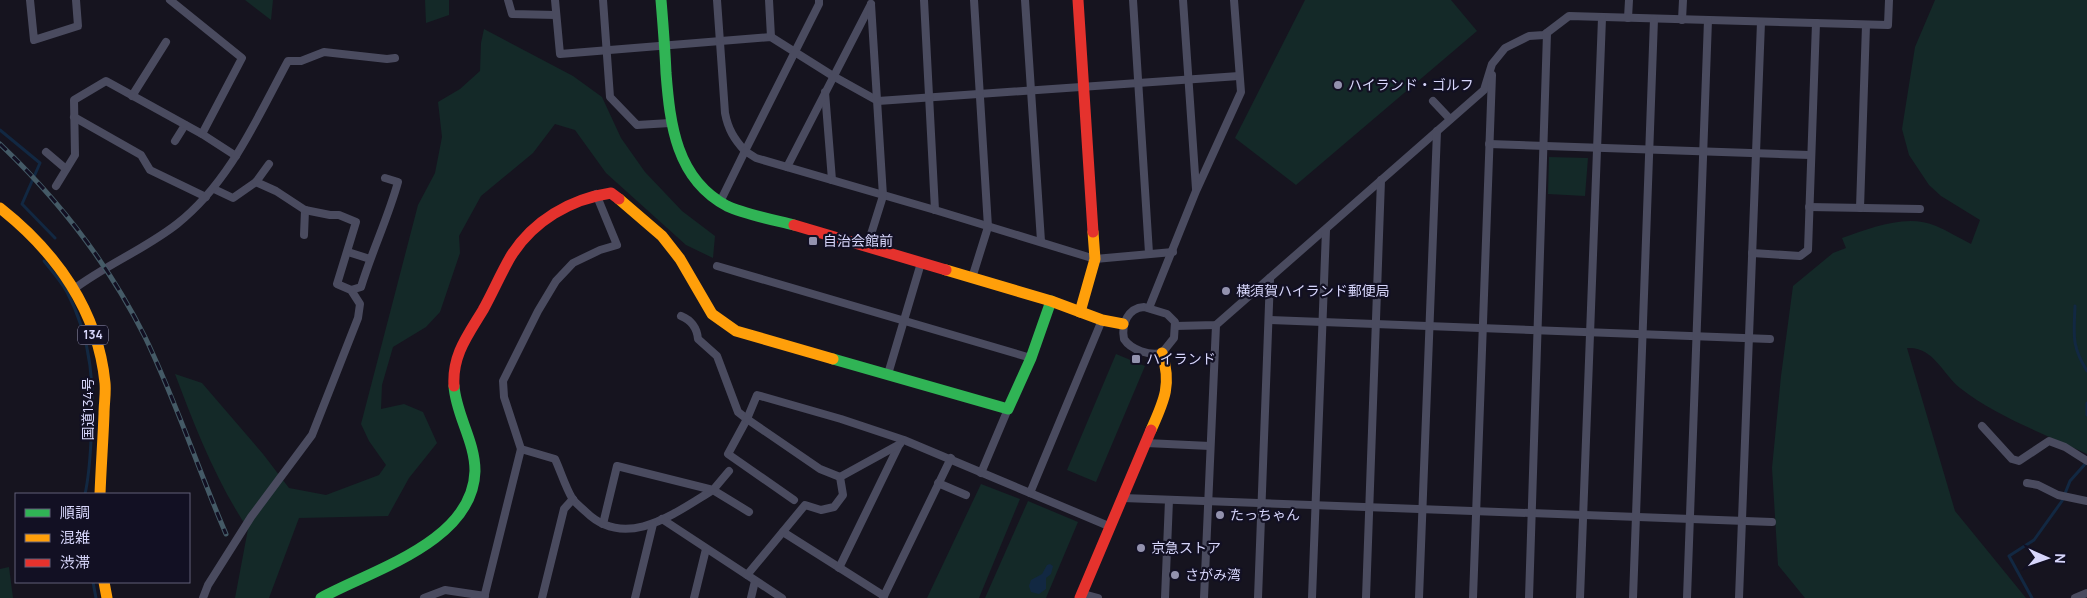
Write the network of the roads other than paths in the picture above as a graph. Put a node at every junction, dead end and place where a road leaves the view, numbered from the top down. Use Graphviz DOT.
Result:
graph roads {
  1 [pos="30,0"];
  2 [pos="76,0"];
  3 [pos="170,0"];
  4 [pos="508,0"];
  5 [pos="555,0"];
  6 [pos="603,0"];
  7 [pos="661,0"];
  8 [pos="717,0"];
  9 [pos="769,0"];
  10 [pos="819,0"];
  11 [pos="924,0"];
  12 [pos="974,0"];
  13 [pos="1025,0"];
  14 [pos="1078,0"];
  15 [pos="1133,0"];
  16 [pos="1183,0"];
  17 [pos="1234,0"];
  18 [pos="1629,0"];
  19 [pos="1683,0"];
  20 [pos="1889,0"];
  21 [pos="872,2"];
  22 [pos="556,15"];
  23 [pos="1602,18"];
  24 [pos="1628,18"];
  25 [pos="1654,19"];
  26 [pos="1682,20"];
  27 [pos="1708,20"];
  28 [pos="1761,22"];
  29 [pos="1816,24"];
  30 [pos="1866,25"];
  31 [pos="1547,33"];
  32 [pos="770,37"];
  33 [pos="166,42"];
  34 [pos="720,42"];
  35 [pos="664,46"];
  36 [pos="607,50"];
  37 [pos="794,53"];
  38 [pos="395,58"];
  39 [pos="1492,64"];
  40 [pos="833,76"];
  41 [pos="1239,76"];
  42 [pos="1188,80"];
  43 [pos="1139,83"];
  44 [pos="1083,87"];
  45 [pos="1031,90"];
  46 [pos="825,91"];
  47 [pos="981,94"];
  48 [pos="132,96"];
  49 [pos="929,97"];
  50 [pos="878,101"];
  51 [pos="1433,101"];
  52 [pos="74,117"];
  53 [pos="1450,119"];
  54 [pos="670,123"];
  55 [pos="185,125"];
  56 [pos="1437,131"];
  57 [pos="202,134"];
  58 [pos="175,141"];
  59 [pos="1489,144"];
  60 [pos="1544,146"];
  61 [pos="1597,148"];
  62 [pos="1649,150"];
  63 [pos="745,151"];
  64 [pos="46,152"];
  65 [pos="1704,152"];
  66 [pos="1756,154"];
  67 [pos="1810,155"];
  68 [pos="236,156"];
  69 [pos="269,164"];
  70 [pos="787,167"];
  71 [pos="66,169"];
  72 [pos="385,178"];
  73 [pos="832,180"];
  74 [pos="1381,180"];
  75 [pos="256,182"];
  76 [pos="56,186"];
  77 [pos="214,189"];
  78 [pos="1196,191"];
  79 [pos="596,194"];
  80 [pos="883,196"];
  81 [pos="206,197"];
  82 [pos="720,202"];
  83 [pos="1809,207"];
  84 [pos="0,208"];
  85 [pos="1860,208"];
  86 [pos="1920,209"];
  87 [pos="304,210"];
  88 [pos="935,210"];
  89 [pos="988,227"];
  90 [pos="1326,230"];
  91 [pos="304,235"];
  92 [pos="1041,241"];
  93 [pos="867,247"];
  94 [pos="348,252"];
  95 [pos="1173,252"];
  96 [pos="1149,253"];
  97 [pos="1752,253"];
  98 [pos="370,259"];
  99 [pos="1095,259"];
  100 [pos="921,263"];
  101 [pos="717,266"];
  102 [pos="972,278"];
  103 [pos="1270,278"];
  104 [pos="74,289"];
  105 [pos="351,290"];
  106 [pos="1051,301"];
  107 [pos="1149,308"];
  108 [pos="1080,312"];
  109 [pos="681,316"];
  110 [pos="1102,320"];
  111 [pos="1269,320"];
  112 [pos="904,321"];
  113 [pos="1323,322"];
  114 [pos="1123,324"];
  115 [pos="1376,324"];
  116 [pos="1216,325"];
  117 [pos="1175,326"];
  118 [pos="1430,326"];
  119 [pos="1482,328"];
  120 [pos="1538,330"];
  121 [pos="1590,332"];
  122 [pos="1642,334"];
  123 [pos="1697,336"];
  124 [pos="1749,338"];
  125 [pos="1770,338"];
  126 [pos="1162,353"];
  127 [pos="1031,358"];
  128 [pos="888,374"];
  129 [pos="1008,409"];
  130 [pos="746,419"];
  131 [pos="1982,426"];
  132 [pos="902,442"];
  133 [pos="1146,443"];
  134 [pos="1210,446"];
  135 [pos="521,449"];
  136 [pos="951,458"];
  137 [pos="2087,461"];
  138 [pos="730,470"];
  139 [pos="981,473"];
  140 [pos="840,477"];
  141 [pos="938,483"];
  142 [pos="2027,483"];
  143 [pos="713,490"];
  144 [pos="100,493"];
  145 [pos="1030,493"];
  146 [pos="966,495"];
  147 [pos="1123,498"];
  148 [pos="573,499"];
  149 [pos="794,500"];
  150 [pos="1169,500"];
  151 [pos="1208,501"];
  152 [pos="2087,501"];
  153 [pos="1262,503"];
  154 [pos="1316,505"];
  155 [pos="1370,507"];
  156 [pos="1423,509"];
  157 [pos="1476,511"];
  158 [pos="749,512"];
  159 [pos="1532,513"];
  160 [pos="1583,515"];
  161 [pos="1636,517"];
  162 [pos="662,519"];
  163 [pos="1690,519"];
  164 [pos="1742,521"];
  165 [pos="1772,522"];
  166 [pos="603,524"];
  167 [pos="653,524"];
  168 [pos="1111,527"];
  169 [pos="783,532"];
  170 [pos="706,550"];
  171 [pos="839,568"];
  172 [pos="746,575"];
  173 [pos="756,581"];
  174 [pos="104,583"];
  175 [pos="2087,593"];
  176 [pos="485,597"];
  177 [pos="884,597"];
  178 [pos="1084,597"];
  179 [pos="107,598"];
  180 [pos="203,598"];
  181 [pos="321,598"];
  182 [pos="424,598"];
  183 [pos="542,598"];
  184 [pos="635,598"];
  185 [pos="694,598"];
  186 [pos="751,598"];
  187 [pos="782,598"];
  188 [pos="1098,598"];
  189 [pos="1165,598"];
  190 [pos="1204,598"];
  191 [pos="1258,598"];
  192 [pos="1312,598"];
  193 [pos="1366,598"];
  194 [pos="1419,598"];
  195 [pos="1473,598"];
  196 [pos="1529,598"];
  197 [pos="1580,598"];
  198 [pos="1633,598"];
  199 [pos="1687,598"];
  200 [pos="1739,598"];
  201 [pos="2075,598"];
  1 -- 2 [label="street"];
  3 -- 57 [label="street"];
  4 -- 22 [label="street"];
  5 -- 22 [label="street"];
  6 -- 36 [label="street"];
  7 -- 35 [label="main road"];
  8 -- 34 [label="street"];
  9 -- 32 [label="street"];
  10 -- 37 [label="street"];
  11 -- 49 [label="street"];
  12 -- 47 [label="street"];
  13 -- 45 [label="street"];
  14 -- 44 [label="main road"];
  15 -- 43 [label="street"];
  16 -- 42 [label="street"];
  17 -- 41 [label="street"];
  18 -- 24 [label="street"];
  19 -- 26 [label="street"];
  20 -- 30 [label="street"];
  21 -- 40 [label="street"];
  21 -- 50 [label="street"];
  22 -- 36 [label="street"];
  23 -- 24 [label="street"];
  23 -- 31 [label="street"];
  23 -- 61 [label="street"];
  24 -- 25 [label="street"];
  25 -- 26 [label="street"];
  25 -- 62 [label="street"];
  26 -- 27 [label="street"];
  27 -- 28 [label="street"];
  27 -- 65 [label="street"];
  28 -- 29 [label="street"];
  28 -- 66 [label="street"];
  29 -- 30 [label="street"];
  29 -- 67 [label="street"];
  30 -- 85 [label="street"];
  31 -- 39 [label="street"];
  31 -- 60 [label="street"];
  32 -- 34 [label="street"];
  32 -- 37 [label="street"];
  33 -- 48 [label="street"];
  34 -- 35 [label="street"];
  34 -- 63 [label="street"];
  35 -- 36 [label="street"];
  35 -- 54 [label="main road"];
  36 -- 54 [label="street"];
  37 -- 40 [label="street"];
  37 -- 63 [label="street"];
  38 -- 68 [label="street"];
  39 -- 53 [label="street"];
  39 -- 59 [label="street"];
  40 -- 46 [label="street"];
  40 -- 50 [label="street"];
  41 -- 42 [label="street"];
  41 -- 78 [label="street"];
  42 -- 43 [label="street"];
  42 -- 78 [label="street"];
  43 -- 44 [label="street"];
  43 -- 96 [label="street"];
  44 -- 45 [label="street"];
  44 -- 99 [label="main road"];
  45 -- 47 [label="street"];
  45 -- 92 [label="street"];
  46 -- 70 [label="street"];
  46 -- 73 [label="street"];
  47 -- 49 [label="street"];
  47 -- 89 [label="street"];
  48 -- 52 [label="street"];
  48 -- 55 [label="street"];
  49 -- 50 [label="street"];
  49 -- 88 [label="street"];
  50 -- 80 [label="street"];
  51 -- 53 [label="street"];
  52 -- 71 [label="street"];
  52 -- 81 [label="street"];
  53 -- 56 [label="street"];
  54 -- 82 [label="main road"];
  55 -- 57 [label="street"];
  55 -- 58 [label="street"];
  56 -- 74 [label="street"];
  56 -- 118 [label="street"];
  57 -- 68 [label="street"];
  59 -- 60 [label="street"];
  59 -- 119 [label="street"];
  60 -- 61 [label="street"];
  60 -- 120 [label="street"];
  61 -- 62 [label="street"];
  61 -- 121 [label="street"];
  62 -- 65 [label="street"];
  62 -- 122 [label="street"];
  63 -- 70 [label="street"];
  63 -- 82 [label="street"];
  64 -- 71 [label="street"];
  65 -- 66 [label="street"];
  65 -- 123 [label="street"];
  66 -- 67 [label="street"];
  66 -- 97 [label="street"];
  67 -- 83 [label="street"];
  68 -- 77 [label="street"];
  69 -- 75 [label="street"];
  70 -- 73 [label="street"];
  71 -- 76 [label="street"];
  72 -- 98 [label="street"];
  73 -- 80 [label="street"];
  74 -- 90 [label="street"];
  74 -- 115 [label="street"];
  75 -- 77 [label="street"];
  75 -- 87 [label="street"];
  77 -- 81 [label="street"];
  78 -- 95 [label="street"];
  79 -- 128 [label="main road"];
  79 -- 135 [label="street"];
  79 -- 181 [label="main road"];
  80 -- 88 [label="street"];
  80 -- 93 [label="street"];
  81 -- 104 [label="street"];
  82 -- 93 [label="main road"];
  83 -- 85 [label="street"];
  83 -- 97 [label="street"];
  84 -- 104 [label="main road, 国道134号 / 134"];
  85 -- 86 [label="street"];
  87 -- 91 [label="street"];
  87 -- 94 [label="street"];
  88 -- 89 [label="street"];
  89 -- 92 [label="street"];
  89 -- 102 [label="street"];
  90 -- 103 [label="street"];
  90 -- 113 [label="street"];
  92 -- 99 [label="street"];
  93 -- 100 [label="main road"];
  94 -- 98 [label="street"];
  94 -- 105 [label="street"];
  95 -- 96 [label="street"];
  95 -- 107 [label="street"];
  96 -- 99 [label="street"];
  97 -- 124 [label="street"];
  98 -- 105 [label="street"];
  99 -- 108 [label="main road"];
  100 -- 102 [label="main road"];
  100 -- 112 [label="street"];
  101 -- 112 [label="street"];
  102 -- 106 [label="main road"];
  103 -- 111 [label="street"];
  103 -- 116 [label="street"];
  104 -- 144 [label="main road, 国道134号 / 134"];
  105 -- 180 [label="street"];
  106 -- 108 [label="main road"];
  106 -- 127 [label="main road"];
  107 -- 114 [label="street"];
  107 -- 117 [label="street"];
  108 -- 110 [label="main road"];
  109 -- 130 [label="street"];
  110 -- 114 [label="main road"];
  110 -- 145 [label="street"];
  111 -- 113 [label="street"];
  111 -- 153 [label="street"];
  112 -- 127 [label="street"];
  112 -- 128 [label="street"];
  113 -- 115 [label="street"];
  113 -- 154 [label="street"];
  114 -- 126 [label="street"];
  115 -- 118 [label="street"];
  115 -- 155 [label="street"];
  116 -- 117 [label="street"];
  116 -- 134 [label="street"];
  117 -- 126 [label="street"];
  118 -- 119 [label="street"];
  118 -- 156 [label="street"];
  119 -- 120 [label="street"];
  119 -- 157 [label="street"];
  120 -- 121 [label="street"];
  120 -- 159 [label="street"];
  121 -- 122 [label="street"];
  121 -- 160 [label="street"];
  122 -- 123 [label="street"];
  122 -- 161 [label="street"];
  123 -- 124 [label="street"];
  123 -- 163 [label="street"];
  124 -- 125 [label="street"];
  124 -- 164 [label="street"];
  126 -- 133 [label="main road"];
  127 -- 129 [label="main road"];
  128 -- 129 [label="main road"];
  129 -- 139 [label="street"];
  130 -- 132 [label="street"];
  130 -- 140 [label="street"];
  130 -- 149 [label="street"];
  131 -- 137 [label="street"];
  132 -- 136 [label="street"];
  132 -- 140 [label="street"];
  132 -- 171 [label="street"];
  133 -- 134 [label="street"];
  133 -- 147 [label="main road"];
  134 -- 151 [label="street"];
  135 -- 148 [label="street"];
  135 -- 176 [label="street"];
  136 -- 139 [label="street"];
  136 -- 141 [label="street"];
  138 -- 143 [label="street"];
  139 -- 145 [label="street"];
  140 -- 169 [label="street"];
  141 -- 146 [label="street"];
  141 -- 177 [label="street"];
  142 -- 152 [label="street"];
  143 -- 158 [label="street"];
  143 -- 162 [label="street"];
  143 -- 166 [label="street"];
  145 -- 168 [label="street"];
  147 -- 150 [label="street"];
  147 -- 168 [label="main road"];
  148 -- 166 [label="street"];
  148 -- 183 [label="street"];
  150 -- 151 [label="street"];
  150 -- 189 [label="street"];
  151 -- 153 [label="street"];
  151 -- 190 [label="street"];
  153 -- 154 [label="street"];
  153 -- 191 [label="street"];
  154 -- 155 [label="street"];
  154 -- 192 [label="street"];
  155 -- 156 [label="street"];
  155 -- 193 [label="street"];
  156 -- 157 [label="street"];
  156 -- 194 [label="street"];
  157 -- 159 [label="street"];
  157 -- 195 [label="street"];
  159 -- 160 [label="street"];
  159 -- 196 [label="street"];
  160 -- 161 [label="street"];
  160 -- 197 [label="street"];
  161 -- 163 [label="street"];
  161 -- 198 [label="street"];
  162 -- 167 [label="street"];
  162 -- 170 [label="street"];
  163 -- 164 [label="street"];
  163 -- 199 [label="street"];
  164 -- 165 [label="street"];
  164 -- 200 [label="street"];
  166 -- 167 [label="street"];
  167 -- 184 [label="street"];
  168 -- 178 [label="main road"];
  169 -- 171 [label="street"];
  169 -- 172 [label="street"];
  170 -- 172 [label="street"];
  170 -- 185 [label="street"];
  171 -- 177 [label="street"];
  172 -- 173 [label="street"];
  173 -- 186 [label="street"];
  173 -- 187 [label="street"];
  174 -- 179 [label="main road"];
  175 -- 201 [label="street"];
  176 -- 182 [label="street"];
  178 -- 188 [label="street"];
}
